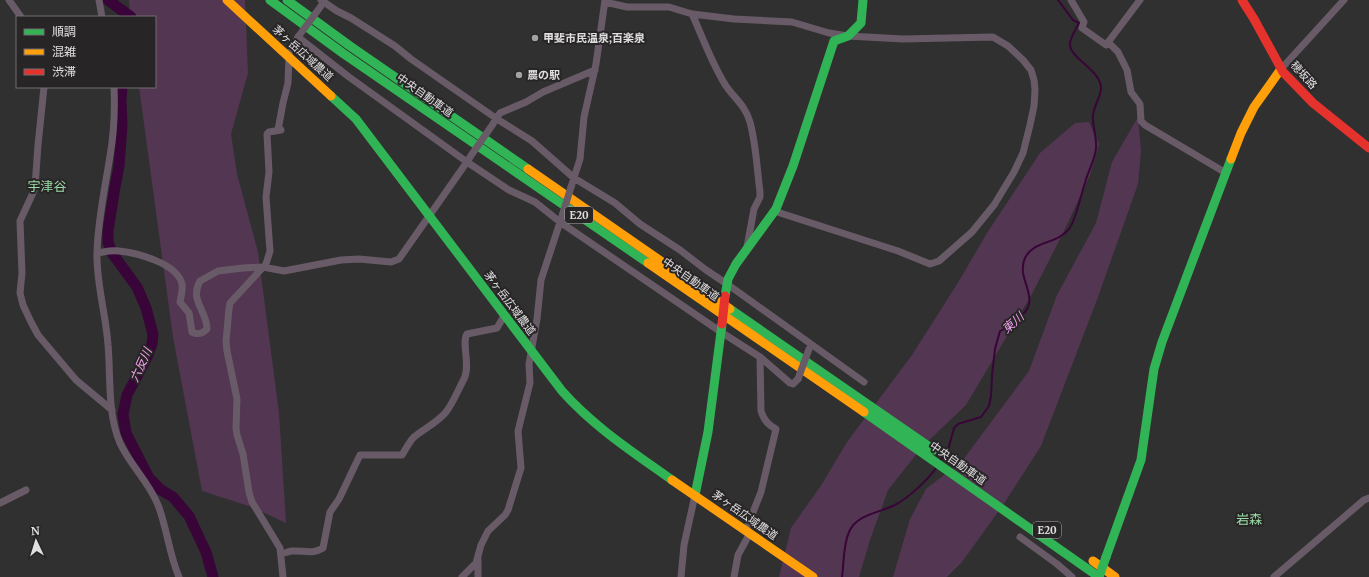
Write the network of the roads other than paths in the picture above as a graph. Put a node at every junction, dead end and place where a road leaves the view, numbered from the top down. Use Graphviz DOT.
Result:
graph roads {
  1 [pos="9,0"];
  2 [pos="99,0"];
  3 [pos="227,0"];
  4 [pos="270,0"];
  5 [pos="287,0"];
  6 [pos="863,0"];
  7 [pos="1071,0"];
  8 [pos="1140,0"];
  9 [pos="1242,0"];
  10 [pos="1344,0"];
  11 [pos="605,1"];
  12 [pos="322,3"];
  13 [pos="668,3"];
  14 [pos="692,14"];
  15 [pos="20,16"];
  16 [pos="102,16"];
  17 [pos="848,36"];
  18 [pos="298,37"];
  19 [pos="1108,42"];
  20 [pos="288,56"];
  21 [pos="1281,69"];
  22 [pos="595,70"];
  23 [pos="44,88"];
  24 [pos="114,88"];
  25 [pos="495,121"];
  26 [pos="1369,148"];
  27 [pos="468,160"];
  28 [pos="1226,173"];
  29 [pos="574,178"];
  30 [pos="774,211"];
  31 [pos="430,216"];
  32 [pos="560,222"];
  33 [pos="746,249"];
  34 [pos="97,253"];
  35 [pos="263,267"];
  36 [pos="727,284"];
  37 [pos="504,316"];
  38 [pos="721,328"];
  39 [pos="810,346"];
  40 [pos="532,351"];
  41 [pos="760,357"];
  42 [pos="864,382"];
  43 [pos="112,410"];
  44 [pos="892,426"];
  45 [pos="976,486"];
  46 [pos="26,490"];
  47 [pos="695,495"];
  48 [pos="1369,498"];
  49 [pos="0,503"];
  50 [pos="748,532"];
  51 [pos="1020,537"];
  52 [pos="281,554"];
  53 [pos="478,558"];
  54 [pos="1068,576"];
  55 [pos="179,577"];
  56 [pos="283,577"];
  57 [pos="462,577"];
  58 [pos="478,577"];
  59 [pos="681,577"];
  60 [pos="734,577"];
  61 [pos="814,577"];
  62 [pos="1099,577"];
  63 [pos="1115,577"];
  64 [pos="1274,577"];
  1 -- 15 [label="street"];
  2 -- 16 [label="street"];
  3 -- 20 [label="main road, 茅ヶ岳広域農道"];
  4 -- 44 [label="main road, 中央自動車道 / E20"];
  5 -- 44 [label="main road, 中央自動車道 / E20"];
  6 -- 17 [label="main road"];
  7 -- 19 [label="street"];
  8 -- 19 [label="street"];
  9 -- 21 [label="main road, 穂坂路"];
  10 -- 21 [label="street"];
  11 -- 13 [label="street"];
  11 -- 22 [label="street"];
  12 -- 18 [label="street, bridge"];
  12 -- 25 [label="street"];
  13 -- 14 [label="street"];
  14 -- 17 [label="street"];
  14 -- 33 [label="street"];
  17 -- 30 [label="main road"];
  17 -- 30 [label="street"];
  18 -- 20 [label="street"];
  18 -- 27 [label="street"];
  19 -- 28 [label="street"];
  20 -- 31 [label="main road, 茅ヶ岳広域農道"];
  20 -- 35 [label="street"];
  21 -- 26 [label="main road, 穂坂路"];
  21 -- 28 [label="main road"];
  22 -- 25 [label="street"];
  22 -- 29 [label="street"];
  23 -- 43 [label="street"];
  24 -- 34 [label="street"];
  25 -- 27 [label="street, bridge"];
  25 -- 29 [label="street"];
  27 -- 31 [label="street"];
  27 -- 32 [label="street"];
  28 -- 62 [label="main road, bridge"];
  29 -- 32 [label="street, bridge"];
  29 -- 36 [label="street"];
  30 -- 33 [label="main road"];
  31 -- 35 [label="street"];
  31 -- 37 [label="main road, 茅ヶ岳広域農道"];
  32 -- 38 [label="street"];
  32 -- 40 [label="street"];
  33 -- 36 [label="main road"];
  34 -- 35 [label="street"];
  34 -- 43 [label="street"];
  35 -- 52 [label="street"];
  36 -- 38 [label="main road, bridge"];
  36 -- 39 [label="street"];
  37 -- 40 [label="main road, 茅ヶ岳広域農道"];
  37 -- 52 [label="street"];
  38 -- 41 [label="street"];
  38 -- 47 [label="main road"];
  39 -- 41 [label="street, bridge"];
  39 -- 42 [label="street"];
  40 -- 47 [label="main road, 茅ヶ岳広域農道"];
  40 -- 53 [label="street"];
  41 -- 50 [label="street"];
  43 -- 55 [label="street"];
  44 -- 45 [label="main road, 中央自動車道 / E20"];
  45 -- 62 [label="main road, 中央自動車道 / E20"];
  45 -- 63 [label="main road, 中央自動車道 / E20"];
  46 -- 49 [label="street"];
  47 -- 50 [label="main road, 茅ヶ岳広域農道"];
  47 -- 59 [label="street"];
  48 -- 64 [label="street"];
  50 -- 60 [label="street"];
  50 -- 61 [label="main road, 茅ヶ岳広域農道"];
  51 -- 54 [label="street"];
  52 -- 56 [label="street"];
  53 -- 57 [label="street"];
  53 -- 58 [label="street"];
}
